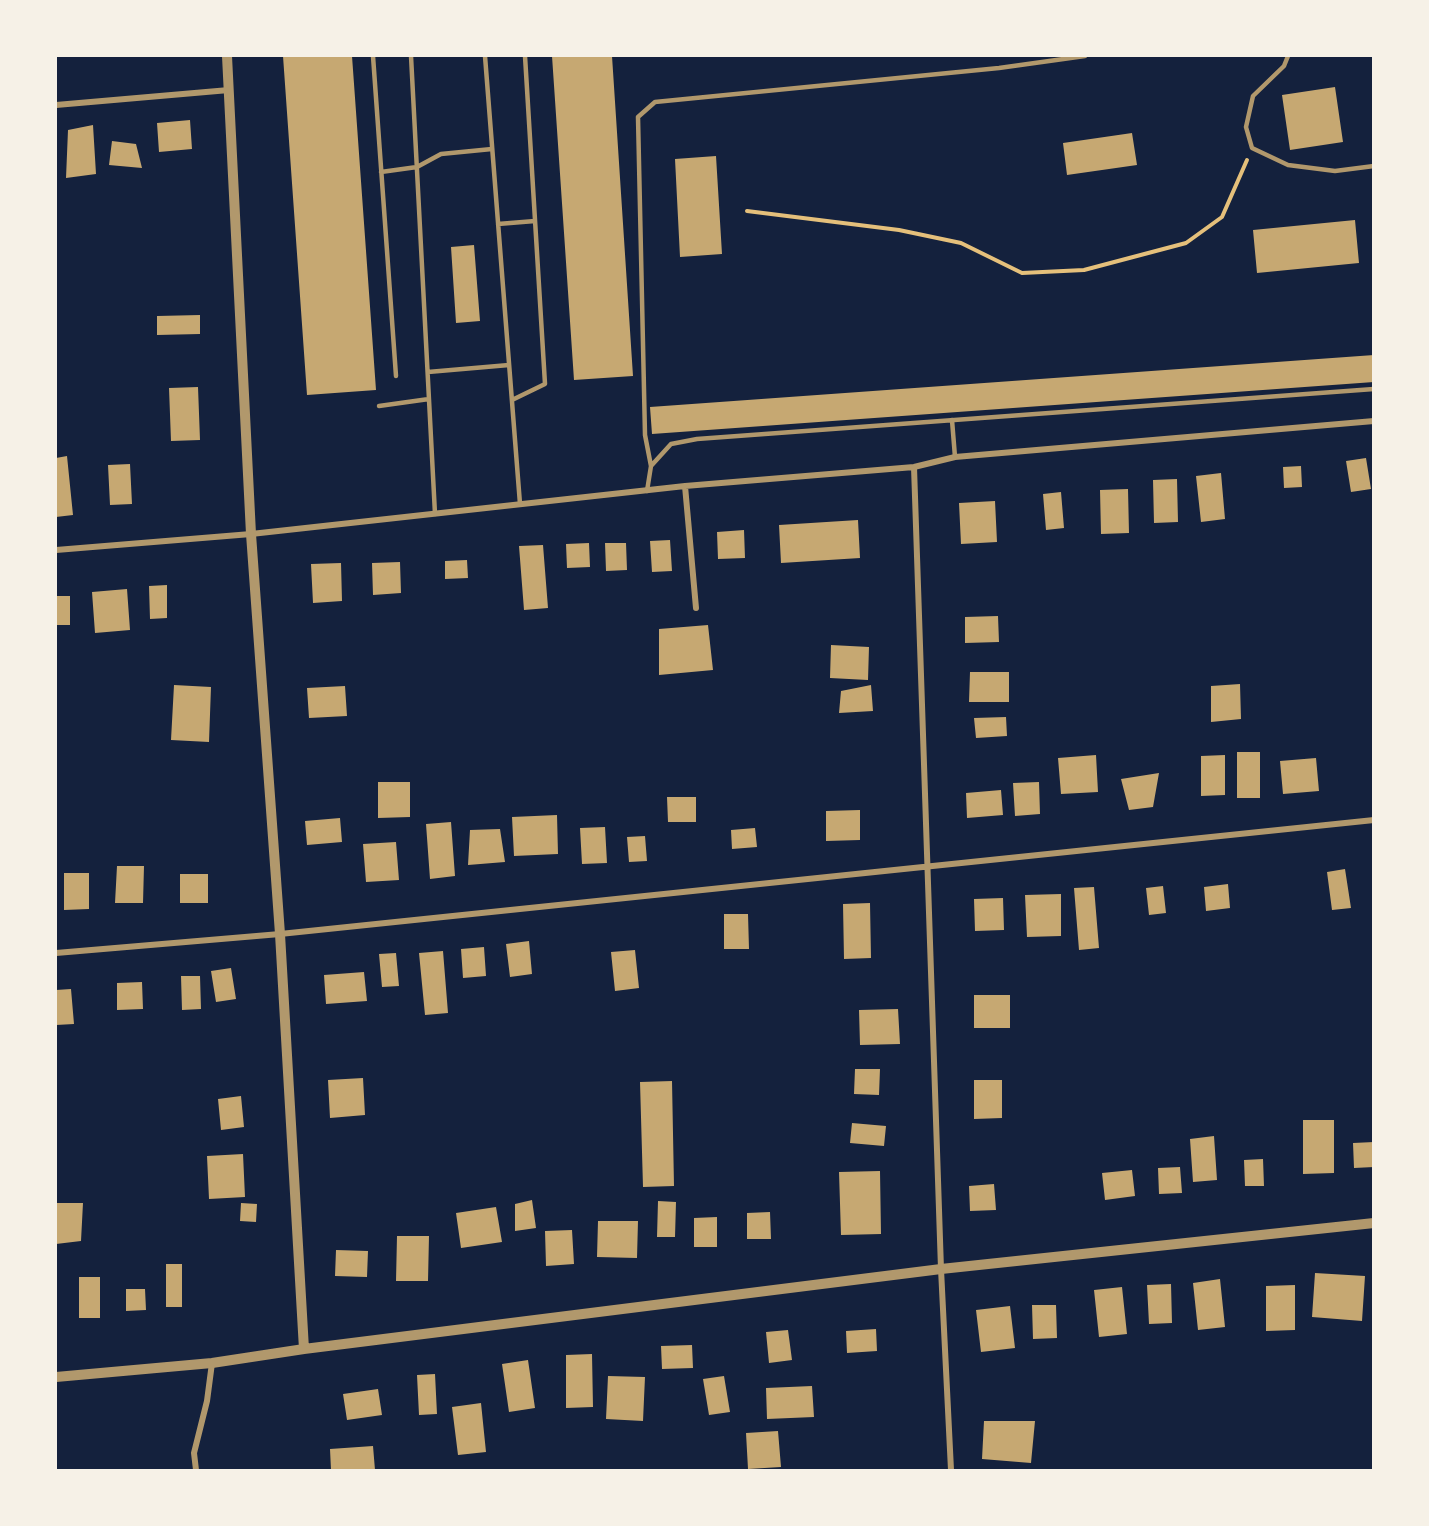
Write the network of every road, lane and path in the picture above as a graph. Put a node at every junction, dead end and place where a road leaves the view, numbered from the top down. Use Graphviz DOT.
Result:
graph roads {
  1 [pos="227,56"];
  2 [pos="373,56"];
  3 [pos="411,56"];
  4 [pos="485,56"];
  5 [pos="525,56"];
  6 [pos="1085,56"];
  7 [pos="1288,56"];
  8 [pos="229,90"];
  9 [pos="56,105"];
  10 [pos="1252,148"];
  11 [pos="492,149"];
  12 [pos="1374,166"];
  13 [pos="417,167"];
  14 [pos="381,172"];
  15 [pos="747,211"];
  16 [pos="535,221"];
  17 [pos="498,224"];
  18 [pos="509,365"];
  19 [pos="428,372"];
  20 [pos="396,376"];
  21 [pos="1374,389"];
  22 [pos="429,399"];
  23 [pos="512,400"];
  24 [pos="379,406"];
  25 [pos="952,420"];
  26 [pos="1374,421"];
  27 [pos="955,457"];
  28 [pos="651,466"];
  29 [pos="914,466"];
  30 [pos="685,486"];
  31 [pos="647,491"];
  32 [pos="520,504"];
  33 [pos="435,514"];
  34 [pos="251,534"];
  35 [pos="56,550"];
  36 [pos="696,608"];
  37 [pos="1374,820"];
  38 [pos="926,867"];
  39 [pos="280,934"];
  40 [pos="56,953"];
  41 [pos="1374,1223"];
  42 [pos="941,1269"];
  43 [pos="304,1349"];
  44 [pos="212,1363"];
  45 [pos="56,1377"];
  46 [pos="196,1470"];
  47 [pos="951,1470"];
  1 -- 8 [label="street"];
  2 -- 14 [label="lane"];
  3 -- 13 [label="lane"];
  4 -- 11 [label="lane"];
  5 -- 16 [label="lane"];
  6 -- 28 [label="lane"];
  7 -- 10 [label="lane"];
  8 -- 9 [label="street"];
  8 -- 34 [label="street"];
  10 -- 12 [label="lane"];
  10 -- 15 [label="path"];
  11 -- 13 [label="lane"];
  11 -- 17 [label="lane"];
  13 -- 14 [label="lane"];
  13 -- 19 [label="lane"];
  14 -- 20 [label="lane"];
  16 -- 17 [label="lane"];
  16 -- 23 [label="lane"];
  17 -- 18 [label="lane"];
  18 -- 19 [label="lane"];
  18 -- 23 [label="lane"];
  19 -- 22 [label="lane"];
  21 -- 25 [label="lane"];
  22 -- 24 [label="lane"];
  22 -- 33 [label="lane"];
  23 -- 32 [label="lane"];
  25 -- 27 [label="lane"];
  25 -- 28 [label="lane"];
  26 -- 27 [label="street"];
  27 -- 29 [label="street"];
  28 -- 31 [label="lane"];
  29 -- 30 [label="street"];
  29 -- 38 [label="street"];
  30 -- 31 [label="street"];
  30 -- 36 [label="street"];
  31 -- 32 [label="street"];
  32 -- 33 [label="street"];
  33 -- 34 [label="street"];
  34 -- 35 [label="street"];
  34 -- 39 [label="street"];
  37 -- 38 [label="street"];
  38 -- 39 [label="street"];
  38 -- 42 [label="street"];
  39 -- 40 [label="street"];
  39 -- 43 [label="street"];
  41 -- 42 [label="street"];
  42 -- 43 [label="street"];
  42 -- 47 [label="street"];
  43 -- 44 [label="street"];
  44 -- 45 [label="street"];
  44 -- 46 [label="street"];
}
